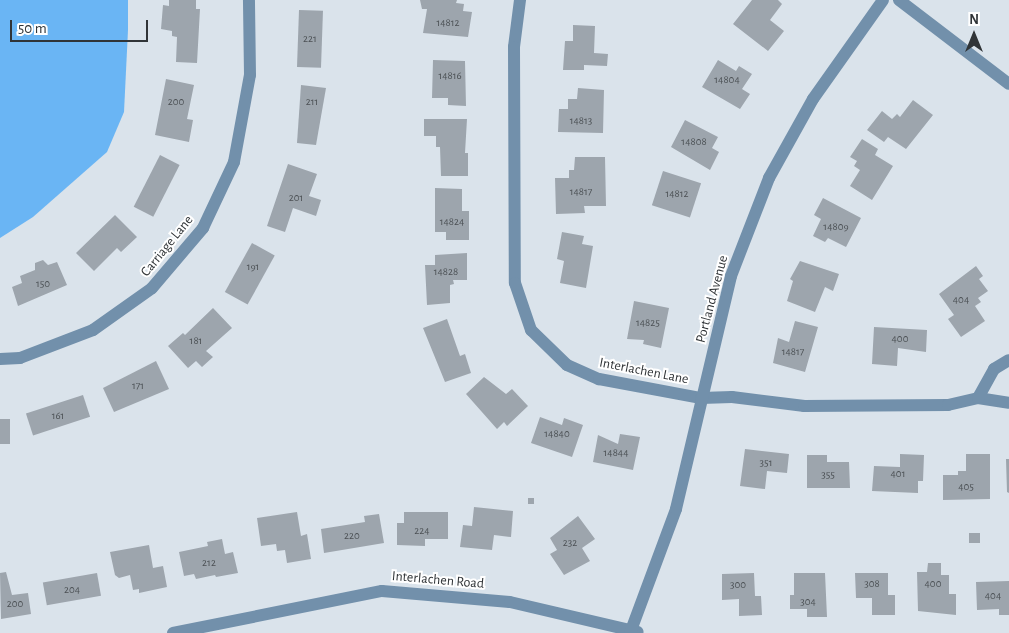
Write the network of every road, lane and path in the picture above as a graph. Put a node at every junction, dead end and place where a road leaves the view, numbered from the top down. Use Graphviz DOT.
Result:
graph roads {
  1 [pos="249,0"];
  2 [pos="520,0"];
  3 [pos="883,0"];
  4 [pos="899,0"];
  5 [pos="1009,84"];
  6 [pos="0,359"];
  7 [pos="1009,360"];
  8 [pos="701,398"];
  9 [pos="978,398"];
  10 [pos="1009,403"];
  11 [pos="634,632"];
  12 [pos="174,633"];
  1 -- 6 [label="street, Carriage Lane"];
  2 -- 8 [label="street, Interlachen Lane"];
  3 -- 8 [label="street, Portland Avenue"];
  4 -- 5 [label="street"];
  7 -- 9 [label="street"];
  8 -- 9 [label="street, Interlachen Lane"];
  8 -- 11 [label="street, Portland Avenue"];
  9 -- 10 [label="street, Interlachen Lane"];
  11 -- 12 [label="street, Interlachen Road"];
}
